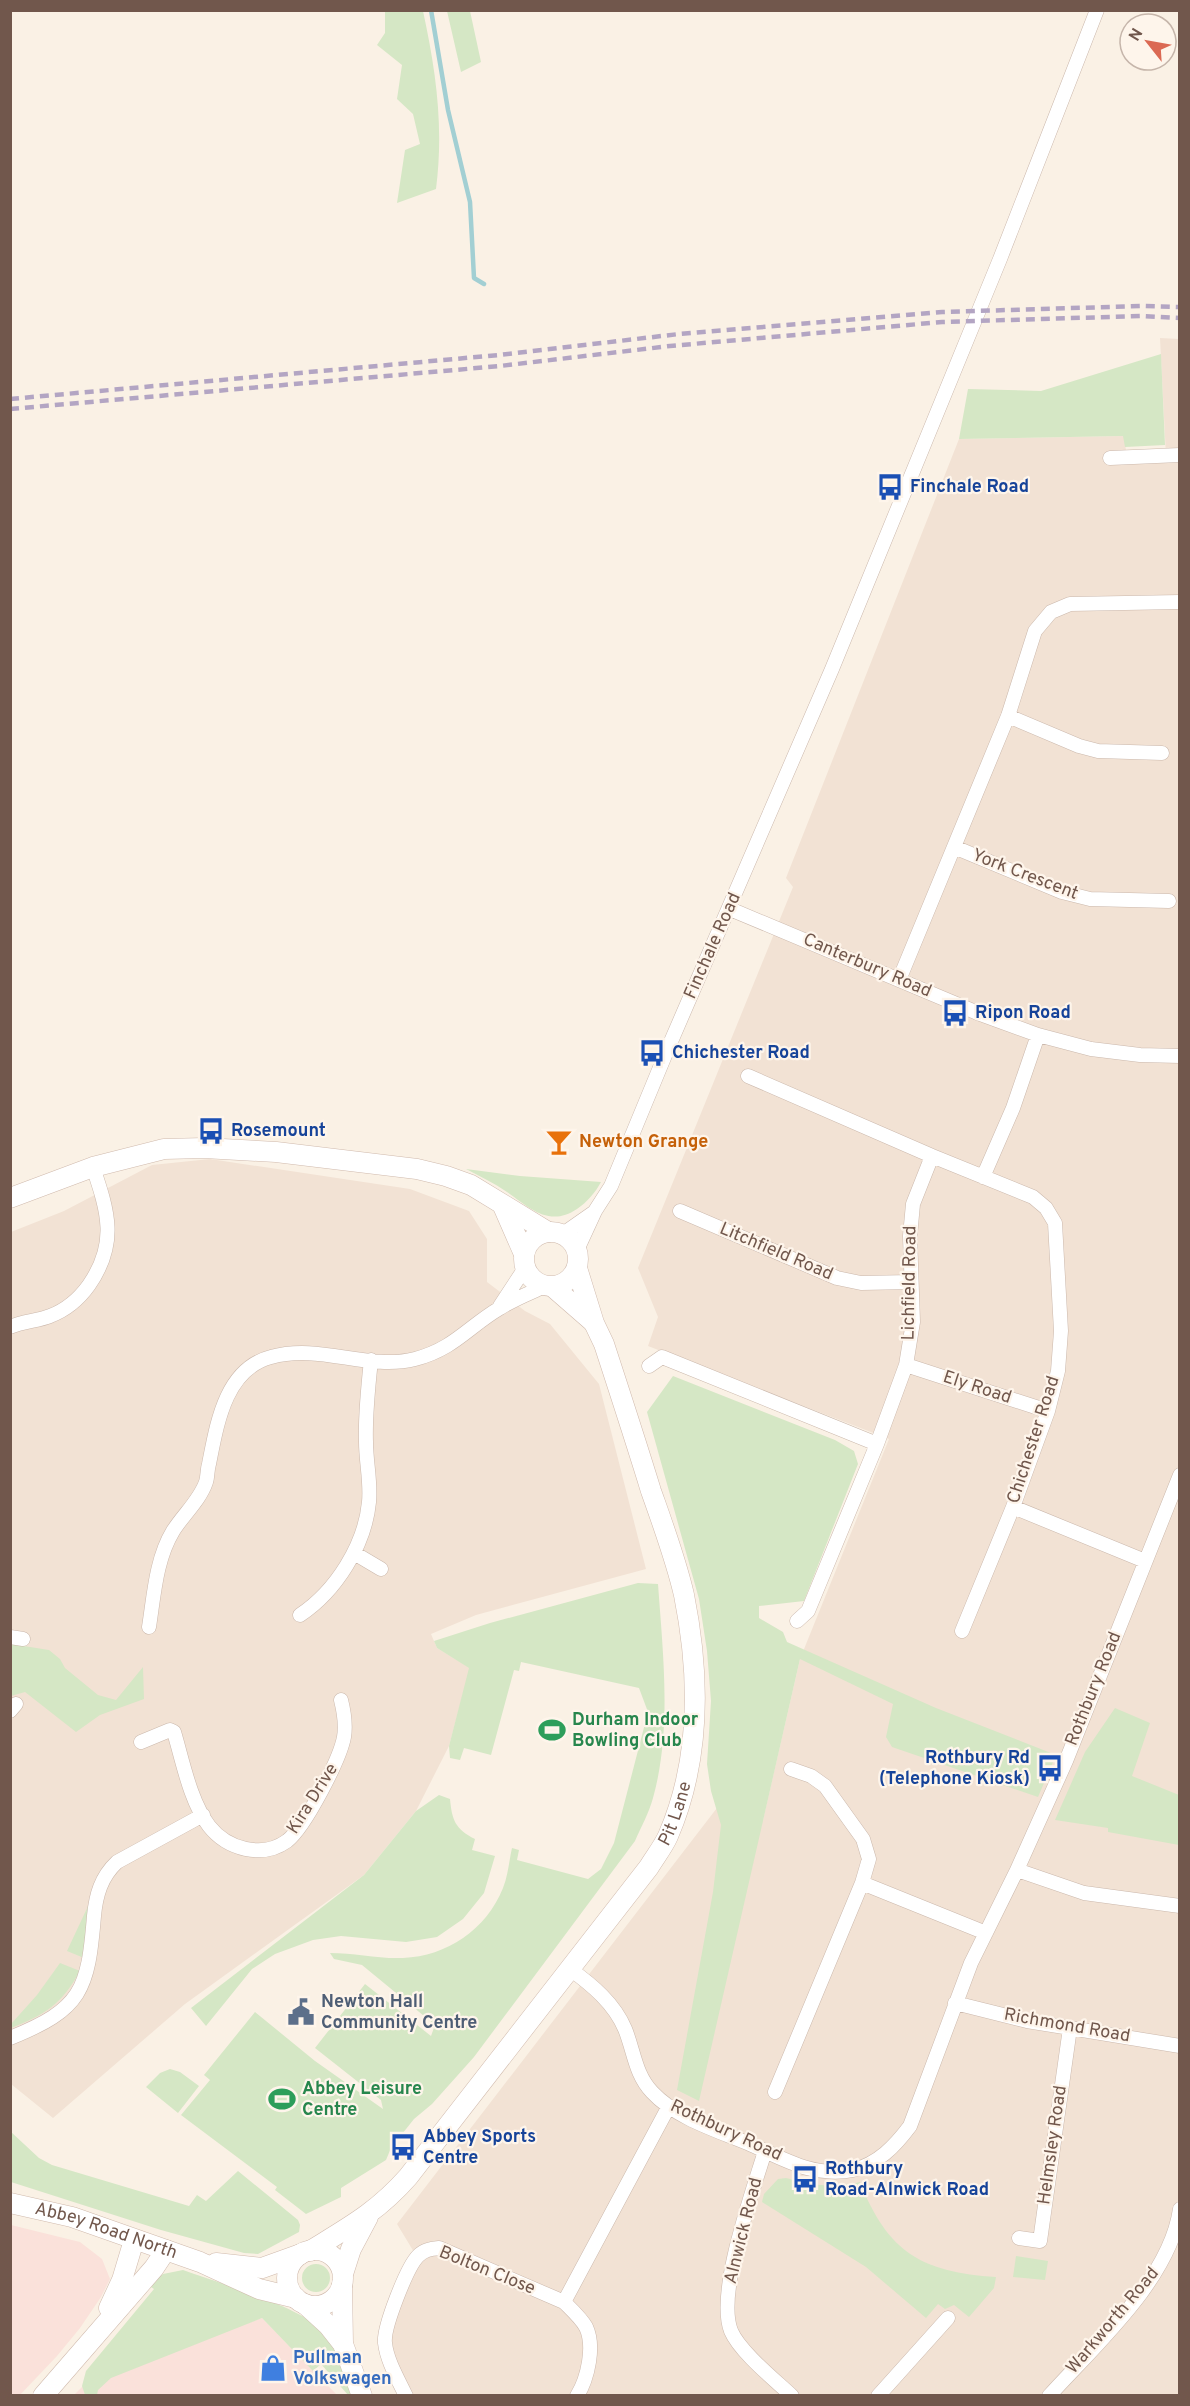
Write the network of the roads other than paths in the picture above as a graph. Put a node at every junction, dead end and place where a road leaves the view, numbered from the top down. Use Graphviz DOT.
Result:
graph roads {
  1 [pos="1097,10"];
  2 [pos="1179,455"];
  3 [pos="1110,458"];
  4 [pos="1179,602"];
  5 [pos="1008,716"];
  6 [pos="1162,753"];
  7 [pos="954,847"];
  8 [pos="1169,901"];
  9 [pos="730,909"];
  10 [pos="899,980"];
  11 [pos="1038,1035"];
  12 [pos="1179,1056"];
  13 [pos="748,1076"];
  14 [pos="932,1156"];
  15 [pos="93,1167"];
  16 [pos="983,1177"];
  17 [pos="10,1198"];
  18 [pos="503,1206"];
  19 [pos="595,1211"];
  20 [pos="680,1211"];
  21 [pos="556,1233"];
  22 [pos="577,1259"];
  23 [pos="525,1261"];
  24 [pos="911,1282"];
  25 [pos="549,1286"];
  26 [pos="499,1308"];
  27 [pos="594,1323"];
  28 [pos="10,1327"];
  29 [pos="370,1360"];
  30 [pos="906,1365"];
  31 [pos="649,1366"];
  32 [pos="1048,1411"];
  33 [pos="877,1444"];
  34 [pos="1179,1475"];
  35 [pos="1012,1508"];
  36 [pos="354,1553"];
  37 [pos="1145,1561"];
  38 [pos="381,1569"];
  39 [pos="300,1615"];
  40 [pos="797,1621"];
  41 [pos="149,1627"];
  42 [pos="962,1631"];
  43 [pos="347,1708"];
  44 [pos="141,1742"];
  45 [pos="791,1769"];
  46 [pos="202,1815"];
  47 [pos="1017,1870"];
  48 [pos="862,1883"];
  49 [pos="1179,1906"];
  50 [pos="986,1933"];
  51 [pos="570,1969"];
  52 [pos="955,2003"];
  53 [pos="1070,2028"];
  54 [pos="10,2038"];
  55 [pos="1179,2046"];
  56 [pos="775,2092"];
  57 [pos="669,2106"];
  58 [pos="765,2151"];
  59 [pos="10,2203"];
  60 [pos="1179,2209"];
  61 [pos="369,2215"];
  62 [pos="1019,2238"];
  63 [pos="134,2240"];
  64 [pos="166,2250"];
  65 [pos="305,2253"];
  66 [pos="200,2262"];
  67 [pos="343,2279"];
  68 [pos="300,2301"];
  69 [pos="564,2302"];
  70 [pos="948,2318"];
  71 [pos="93,2336"];
  72 [pos="343,2344"];
  73 [pos="788,2394"];
  74 [pos="43,2396"];
  75 [pos="362,2396"];
  76 [pos="406,2396"];
  77 [pos="577,2396"];
  78 [pos="878,2396"];
  79 [pos="1049,2396"];
  1 -- 9 [label="street, Finchale Road"];
  2 -- 3 [label="street"];
  4 -- 5 [label="street, York Crescent"];
  5 -- 6 [label="street"];
  5 -- 7 [label="street, York Crescent"];
  7 -- 8 [label="street, York Crescent"];
  7 -- 10 [label="street, York Crescent"];
  9 -- 10 [label="street, Canterbury Road"];
  9 -- 19 [label="street, Finchale Road"];
  10 -- 11 [label="street, Canterbury Road"];
  11 -- 12 [label="street, Canterbury Road"];
  11 -- 16 [label="street"];
  13 -- 14 [label="street, Chichester Road"];
  14 -- 16 [label="street, Chichester Road"];
  14 -- 24 [label="street, Lichfield Road"];
  15 -- 17 [label="street"];
  15 -- 18 [label="street"];
  15 -- 28 [label="street"];
  16 -- 32 [label="street, Chichester Road"];
  18 -- 21 [label="street"];
  18 -- 23 [label="street"];
  19 -- 21 [label="street, Finchale Road"];
  19 -- 22 [label="street, Finchale Road"];
  20 -- 24 [label="street, Litchfield Road"];
  21 -- 22 [label="street"];
  21 -- 23 [label="street"];
  22 -- 25 [label="street"];
  22 -- 27 [label="street, Pit Lane"];
  23 -- 25 [label="street"];
  23 -- 26 [label="street"];
  24 -- 30 [label="street, Lichfield Road"];
  25 -- 26 [label="street"];
  25 -- 27 [label="street"];
  26 -- 29 [label="street"];
  27 -- 51 [label="street, Pit Lane"];
  29 -- 36 [label="street"];
  29 -- 41 [label="street"];
  30 -- 32 [label="street, Ely Road"];
  30 -- 33 [label="street, Lichfield Road"];
  31 -- 33 [label="street"];
  32 -- 35 [label="street, Chichester Road"];
  33 -- 40 [label="street, Lichfield Road"];
  34 -- 37 [label="street, Rothbury Road"];
  35 -- 37 [label="street"];
  35 -- 42 [label="street, Chichester Road"];
  36 -- 38 [label="street"];
  36 -- 39 [label="street"];
  37 -- 47 [label="street, Rothbury Road"];
  43 -- 46 [label="street, Kira Drive"];
  44 -- 46 [label="street, Kira Drive"];
  45 -- 48 [label="street"];
  46 -- 54 [label="street"];
  47 -- 49 [label="street"];
  47 -- 50 [label="street, Rothbury Road"];
  48 -- 50 [label="street"];
  48 -- 56 [label="street"];
  50 -- 52 [label="street, Rothbury Road"];
  51 -- 57 [label="street, Rothbury Road"];
  51 -- 61 [label="street, Pit Lane"];
  52 -- 53 [label="street, Richmond Road"];
  52 -- 58 [label="street, Rothbury Road"];
  53 -- 55 [label="street, Richmond Road"];
  53 -- 62 [label="street, Helmsley Road"];
  57 -- 58 [label="street, Rothbury Road"];
  57 -- 69 [label="street"];
  58 -- 73 [label="street, Alnwick Road"];
  59 -- 63 [label="street, Abbey Road North"];
  60 -- 79 [label="street, Warkworth Road"];
  61 -- 65 [label="street"];
  61 -- 67 [label="street"];
  63 -- 64 [label="street, Abbey Road North"];
  63 -- 71 [label="street"];
  64 -- 66 [label="street, Abbey Road North"];
  64 -- 71 [label="street"];
  65 -- 66 [label="street"];
  65 -- 67 [label="street"];
  65 -- 68 [label="street"];
  66 -- 68 [label="street"];
  67 -- 68 [label="street"];
  67 -- 72 [label="street"];
  68 -- 72 [label="street"];
  69 -- 76 [label="street, Bolton Close"];
  69 -- 77 [label="street, Bolton Close"];
  70 -- 78 [label="street"];
  71 -- 74 [label="street"];
  72 -- 75 [label="street"];
}
